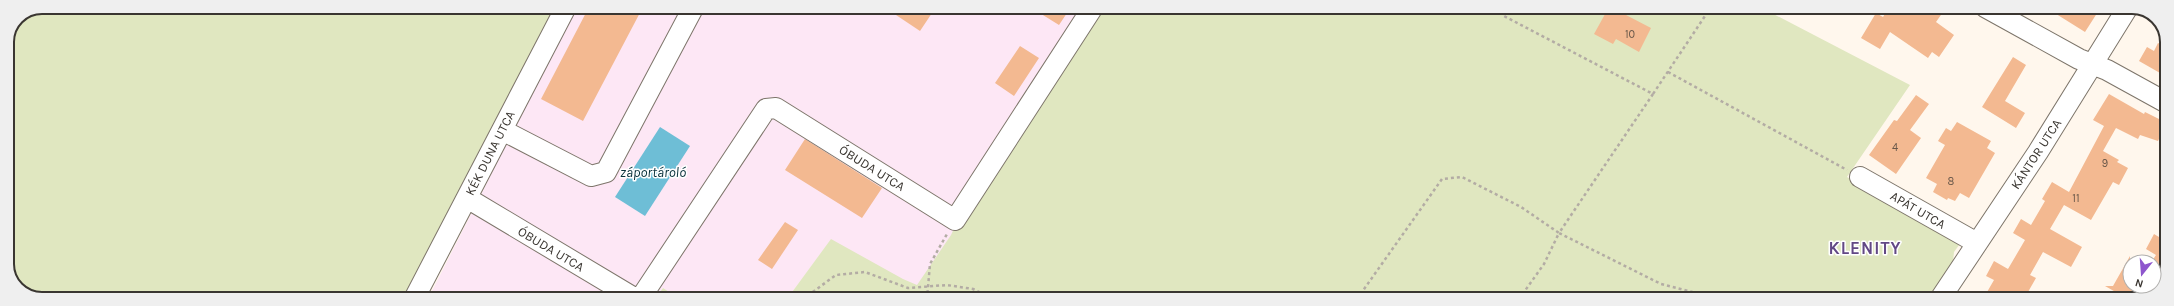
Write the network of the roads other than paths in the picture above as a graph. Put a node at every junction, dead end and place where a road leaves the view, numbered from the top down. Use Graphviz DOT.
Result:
graph roads {
  1 [pos="562,14"];
  2 [pos="690,14"];
  3 [pos="1088,14"];
  4 [pos="1997,14"];
  5 [pos="2124,14"];
  6 [pos="2091,65"];
  7 [pos="2160,99"];
  8 [pos="502,130"];
  9 [pos="1860,177"];
  10 [pos="467,198"];
  11 [pos="1977,243"];
  12 [pos="418,292"];
  13 [pos="624,292"];
  14 [pos="645,292"];
  15 [pos="1945,292"];
  1 -- 8 [label="street, KÉK DUNA UTCA"];
  2 -- 8 [label="street"];
  3 -- 14 [label="street, ÓBUDA UTCA"];
  4 -- 6 [label="street"];
  5 -- 6 [label="street, KÁNTOR UTCA"];
  6 -- 7 [label="street"];
  6 -- 11 [label="street, KÁNTOR UTCA"];
  8 -- 10 [label="street, KÉK DUNA UTCA"];
  9 -- 11 [label="street, APÁT UTCA"];
  10 -- 12 [label="street, KÉK DUNA UTCA"];
  10 -- 13 [label="street, ÓBUDA UTCA"];
  11 -- 15 [label="street, KÁNTOR UTCA"];
}
